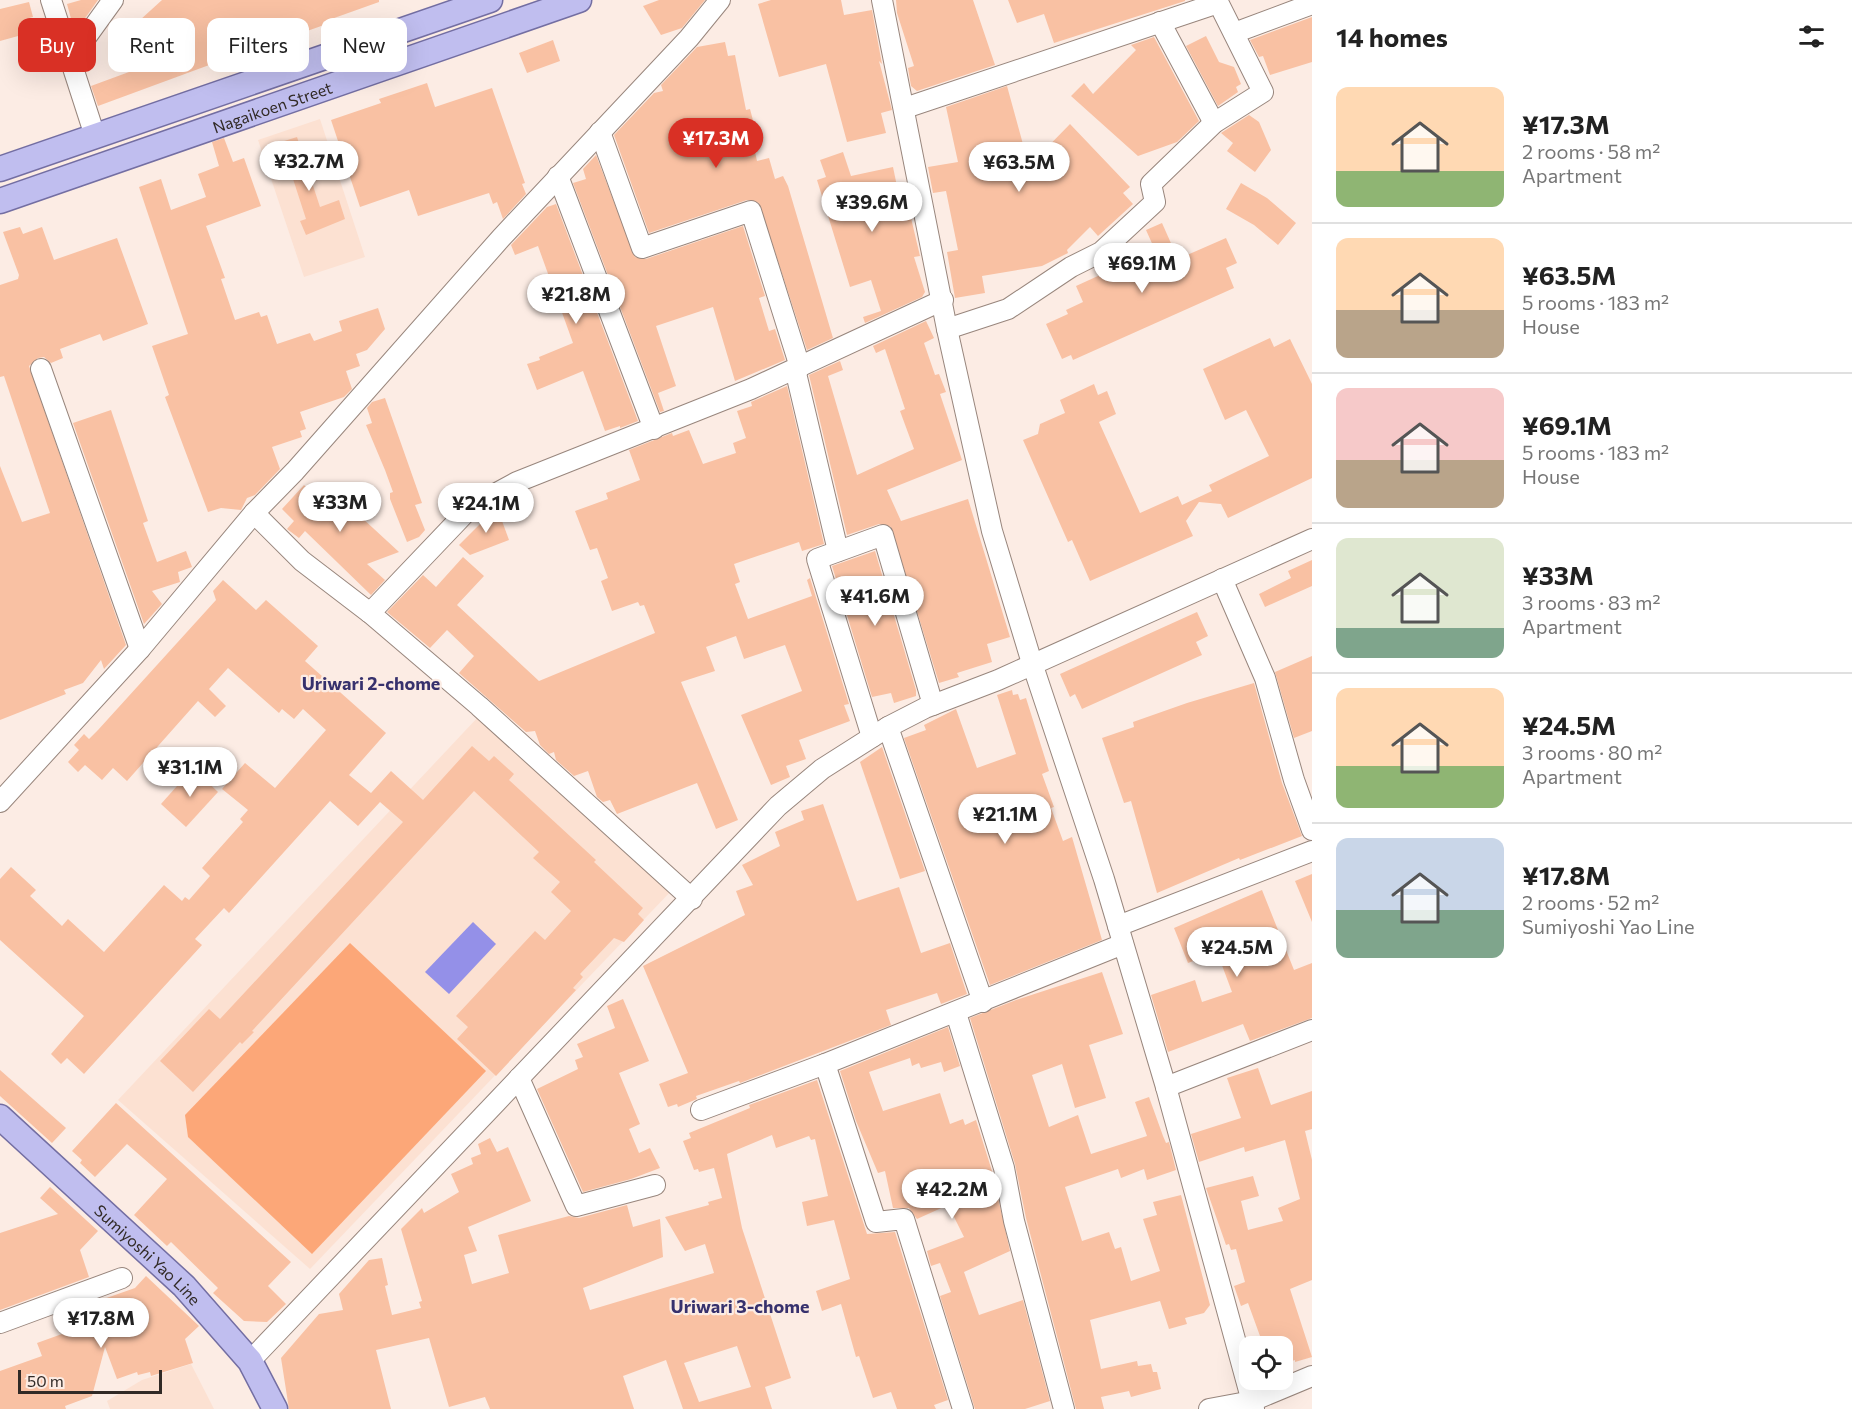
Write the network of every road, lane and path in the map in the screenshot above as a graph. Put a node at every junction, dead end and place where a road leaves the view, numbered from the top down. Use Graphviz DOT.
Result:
graph roads {
  1 [pos="51,0"];
  2 [pos="113,0"];
  3 [pos="490,0"];
  4 [pos="579,0"];
  5 [pos="720,0"];
  6 [pos="882,0"];
  7 [pos="1217,1"];
  8 [pos="1312,4"];
  9 [pos="56,18"];
  10 [pos="1160,22"];
  11 [pos="96,24"];
  12 [pos="1234,33"];
  13 [pos="73,72"];
  14 [pos="904,108"];
  15 [pos="1214,123"];
  16 [pos="600,132"];
  17 [pos="95,136"];
  18 [pos="0,170"];
  19 [pos="558,176"];
  20 [pos="0,201"];
  21 [pos="944,300"];
  22 [pos="947,329"];
  23 [pos="797,368"];
  24 [pos="41,369"];
  25 [pos="654,429"];
  26 [pos="254,513"];
  27 [pos="1312,539"];
  28 [pos="838,551"];
  29 [pos="1222,579"];
  30 [pos="370,613"];
  31 [pos="140,649"];
  32 [pos="1032,663"];
  33 [pos="933,705"];
  34 [pos="880,732"];
  35 [pos="0,802"];
  36 [pos="1312,830"];
  37 [pos="1312,851"];
  38 [pos="692,899"];
  39 [pos="1120,935"];
  40 [pos="983,1002"];
  41 [pos="956,1013"];
  42 [pos="1312,1030"];
  43 [pos="825,1064"];
  44 [pos="519,1078"];
  45 [pos="1166,1087"];
  46 [pos="701,1110"];
  47 [pos="3,1126"];
  48 [pos="655,1185"];
  49 [pos="122,1278"];
  50 [pos="0,1323"];
  51 [pos="250,1361"];
  52 [pos="1312,1376"];
  53 [pos="1253,1405"];
  54 [pos="275,1409"];
  55 [pos="963,1409"];
  56 [pos="1064,1409"];
  57 [pos="1209,1409"];
  1 -- 9 [label="street"];
  2 -- 11 [label="street"];
  3 -- 17 [label="main road, Nagaikoen Street"];
  4 -- 20 [label="main road, Nagaikoen Street"];
  5 -- 16 [label="street"];
  6 -- 14 [label="street"];
  7 -- 10 [label="street"];
  7 -- 12 [label="street"];
  8 -- 12 [label="street"];
  10 -- 14 [label="street"];
  10 -- 15 [label="street"];
  12 -- 15 [label="street"];
  13 -- 17 [label="street"];
  14 -- 21 [label="street"];
  15 -- 22 [label="street"];
  16 -- 19 [label="street"];
  16 -- 23 [label="street"];
  17 -- 18 [label="main road, Nagaikoen Street"];
  19 -- 25 [label="street"];
  19 -- 26 [label="street"];
  21 -- 22 [label="street"];
  21 -- 23 [label="street"];
  22 -- 32 [label="street"];
  23 -- 25 [label="street"];
  23 -- 28 [label="street"];
  24 -- 31 [label="street"];
  25 -- 30 [label="street"];
  26 -- 30 [label="street"];
  26 -- 31 [label="street"];
  27 -- 29 [label="street"];
  28 -- 33 [label="street"];
  28 -- 34 [label="street"];
  29 -- 32 [label="street"];
  29 -- 36 [label="street"];
  30 -- 38 [label="street"];
  31 -- 35 [label="street"];
  32 -- 33 [label="street"];
  32 -- 39 [label="street"];
  33 -- 34 [label="street"];
  34 -- 38 [label="street"];
  34 -- 40 [label="street"];
  37 -- 39 [label="street"];
  38 -- 44 [label="street"];
  39 -- 40 [label="street"];
  39 -- 45 [label="street"];
  40 -- 41 [label="street"];
  41 -- 43 [label="street"];
  41 -- 56 [label="street"];
  42 -- 45 [label="street"];
  43 -- 46 [label="street"];
  43 -- 55 [label="street"];
  44 -- 48 [label="street"];
  44 -- 51 [label="street"];
  45 -- 53 [label="street"];
  47 -- 51 [label="main road, Sumiyoshi Yao Line"];
  49 -- 50 [label="street"];
  51 -- 54 [label="main road, Sumiyoshi Yao Line"];
  52 -- 53 [label="street"];
  53 -- 57 [label="street"];
}
